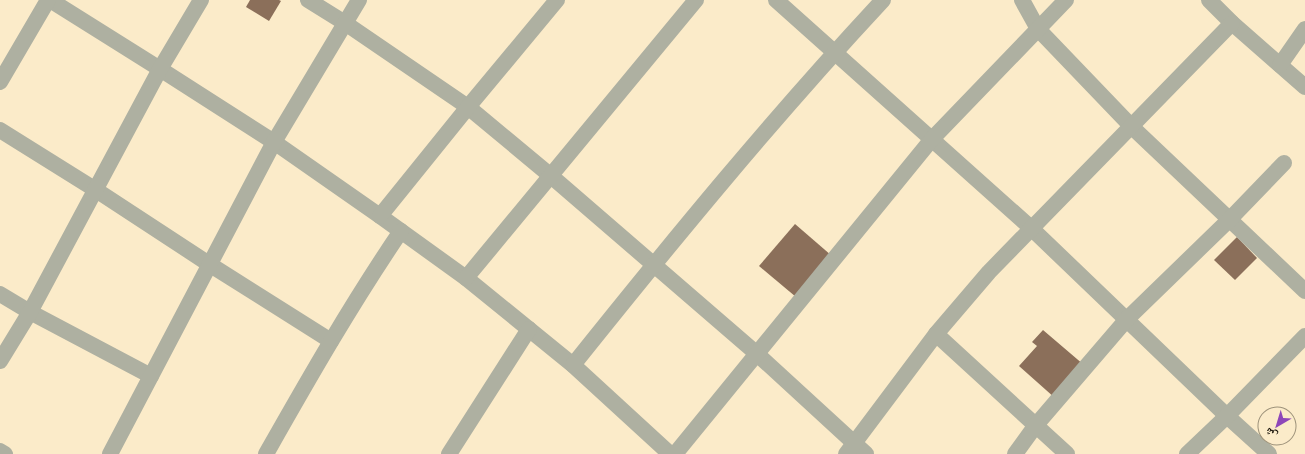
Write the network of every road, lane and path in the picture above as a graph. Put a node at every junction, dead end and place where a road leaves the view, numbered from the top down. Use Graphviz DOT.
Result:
graph roads {
  1 [pos="49,0"];
  2 [pos="201,0"];
  3 [pos="308,0"];
  4 [pos="359,0"];
  5 [pos="557,0"];
  6 [pos="696,0"];
  7 [pos="776,0"];
  8 [pos="883,0"];
  9 [pos="1022,0"];
  10 [pos="1066,0"];
  11 [pos="1210,0"];
  12 [pos="345,23"];
  13 [pos="1232,23"];
  14 [pos="1038,29"];
  15 [pos="1305,29"];
  16 [pos="835,52"];
  17 [pos="1280,65"];
  18 [pos="160,69"];
  19 [pos="0,82"];
  20 [pos="1305,87"];
  21 [pos="468,107"];
  22 [pos="1132,127"];
  23 [pos="0,130"];
  24 [pos="932,139"];
  25 [pos="274,142"];
  26 [pos="1284,162"];
  27 [pos="551,176"];
  28 [pos="96,190"];
  29 [pos="380,216"];
  30 [pos="1230,219"];
  31 [pos="1031,228"];
  32 [pos="401,231"];
  33 [pos="209,264"];
  34 [pos="653,264"];
  35 [pos="466,278"];
  36 [pos="1305,291"];
  37 [pos="0,294"];
  38 [pos="30,312"];
  39 [pos="1127,319"];
  40 [pos="529,329"];
  41 [pos="936,334"];
  42 [pos="1305,336"];
  43 [pos="331,341"];
  44 [pos="756,353"];
  45 [pos="0,361"];
  46 [pos="573,365"];
  47 [pos="151,376"];
  48 [pos="1227,416"];
  49 [pos="1036,426"];
  50 [pos="856,450"];
  51 [pos="0,451"];
  52 [pos="5,454"];
  53 [pos="110,454"];
  54 [pos="266,454"];
  55 [pos="449,454"];
  56 [pos="670,454"];
  57 [pos="675,454"];
  58 [pos="1015,454"];
  59 [pos="1067,454"];
  60 [pos="1187,454"];
  61 [pos="1269,454"];
  1 -- 18 [label="street"];
  1 -- 19 [label="street"];
  2 -- 18 [label="street"];
  3 -- 12 [label="street"];
  4 -- 12 [label="street"];
  5 -- 21 [label="street"];
  6 -- 27 [label="street"];
  7 -- 16 [label="street"];
  8 -- 16 [label="street"];
  9 -- 14 [label="street"];
  10 -- 14 [label="street"];
  11 -- 13 [label="street"];
  12 -- 21 [label="street"];
  12 -- 25 [label="street"];
  13 -- 17 [label="street"];
  13 -- 22 [label="street"];
  14 -- 22 [label="street"];
  14 -- 24 [label="street"];
  15 -- 17 [label="street"];
  16 -- 24 [label="street"];
  16 -- 34 [label="street"];
  17 -- 20 [label="street"];
  18 -- 25 [label="street"];
  18 -- 28 [label="street"];
  21 -- 27 [label="street"];
  21 -- 29 [label="street"];
  22 -- 30 [label="street"];
  22 -- 31 [label="street"];
  23 -- 28 [label="street"];
  24 -- 31 [label="street"];
  24 -- 44 [label="street"];
  25 -- 29 [label="street"];
  25 -- 33 [label="street"];
  26 -- 30 [label="street"];
  27 -- 34 [label="street"];
  27 -- 35 [label="street"];
  28 -- 33 [label="street"];
  28 -- 38 [label="street"];
  29 -- 32 [label="street"];
  30 -- 36 [label="street"];
  30 -- 39 [label="street"];
  31 -- 39 [label="street"];
  31 -- 41 [label="street"];
  32 -- 35 [label="street"];
  32 -- 43 [label="street"];
  33 -- 43 [label="street"];
  33 -- 47 [label="street"];
  34 -- 44 [label="street"];
  34 -- 46 [label="street"];
  35 -- 40 [label="street"];
  37 -- 38 [label="street"];
  38 -- 45 [label="street"];
  38 -- 47 [label="street"];
  39 -- 48 [label="street"];
  39 -- 49 [label="street"];
  40 -- 46 [label="street"];
  40 -- 55 [label="street"];
  41 -- 49 [label="street"];
  41 -- 50 [label="street"];
  42 -- 48 [label="street"];
  43 -- 54 [label="street"];
  44 -- 50 [label="street"];
  44 -- 57 [label="street"];
  46 -- 56 [label="street"];
  47 -- 53 [label="street"];
  48 -- 60 [label="street"];
  48 -- 61 [label="street"];
  49 -- 58 [label="street"];
  49 -- 59 [label="street"];
  51 -- 52 [label="street"];
}
